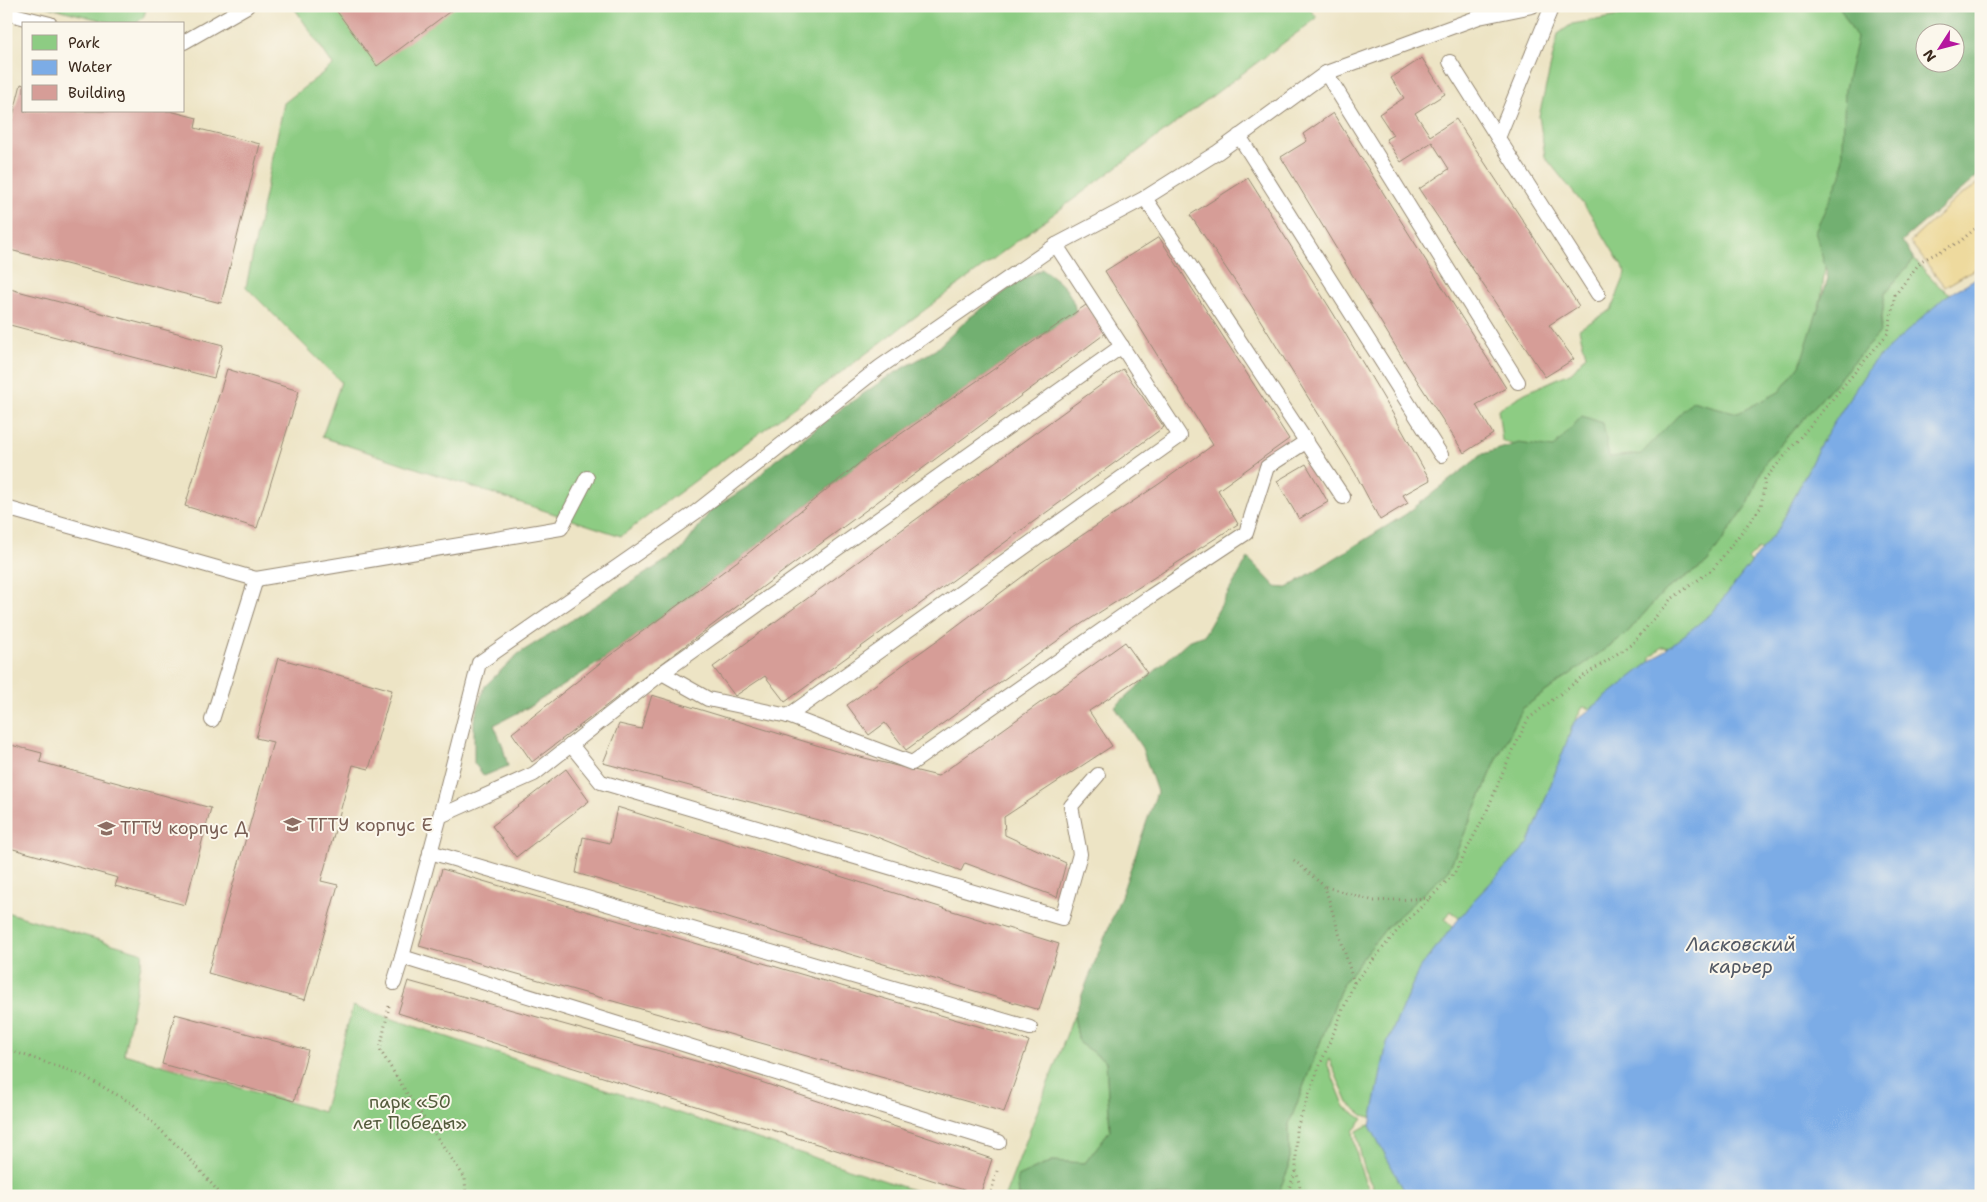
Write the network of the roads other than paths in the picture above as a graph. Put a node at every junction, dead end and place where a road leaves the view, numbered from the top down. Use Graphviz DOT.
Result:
graph roads {
  1 [pos="247,6"];
  2 [pos="1532,6"];
  3 [pos="1552,6"];
  4 [pos="6,12"];
  5 [pos="43,22"];
  6 [pos="185,41"];
  7 [pos="1450,62"];
  8 [pos="1326,72"];
  9 [pos="1239,136"];
  10 [pos="1498,138"];
  11 [pos="1144,198"];
  12 [pos="1056,245"];
  13 [pos="1598,294"];
  14 [pos="1122,346"];
  15 [pos="1518,382"];
  16 [pos="1306,441"];
  17 [pos="1441,455"];
  18 [pos="587,478"];
  19 [pos="1343,497"];
  20 [pos="6,508"];
  21 [pos="256,580"];
  22 [pos="662,673"];
  23 [pos="788,716"];
  24 [pos="212,720"];
  25 [pos="571,745"];
  26 [pos="1098,774"];
  27 [pos="440,816"];
  28 [pos="430,852"];
  29 [pos="402,957"];
  30 [pos="394,983"];
  31 [pos="1030,1028"];
  32 [pos="999,1142"];
  1 -- 6 [label="lane"];
  2 -- 8 [label="lane"];
  3 -- 10 [label="lane"];
  4 -- 5 [label="lane"];
  7 -- 10 [label="lane"];
  8 -- 9 [label="lane"];
  8 -- 15 [label="lane"];
  9 -- 11 [label="lane"];
  9 -- 17 [label="lane"];
  10 -- 13 [label="lane"];
  11 -- 12 [label="lane"];
  11 -- 16 [label="lane"];
  12 -- 14 [label="lane"];
  12 -- 27 [label="lane"];
  14 -- 22 [label="lane"];
  14 -- 23 [label="lane"];
  16 -- 19 [label="lane"];
  16 -- 23 [label="lane"];
  18 -- 21 [label="lane"];
  20 -- 21 [label="lane"];
  21 -- 24 [label="lane"];
  22 -- 23 [label="lane"];
  22 -- 25 [label="lane"];
  25 -- 26 [label="lane"];
  25 -- 27 [label="lane"];
  27 -- 28 [label="lane"];
  28 -- 29 [label="lane"];
  28 -- 31 [label="lane"];
  29 -- 30 [label="lane"];
  29 -- 32 [label="lane"];
}
